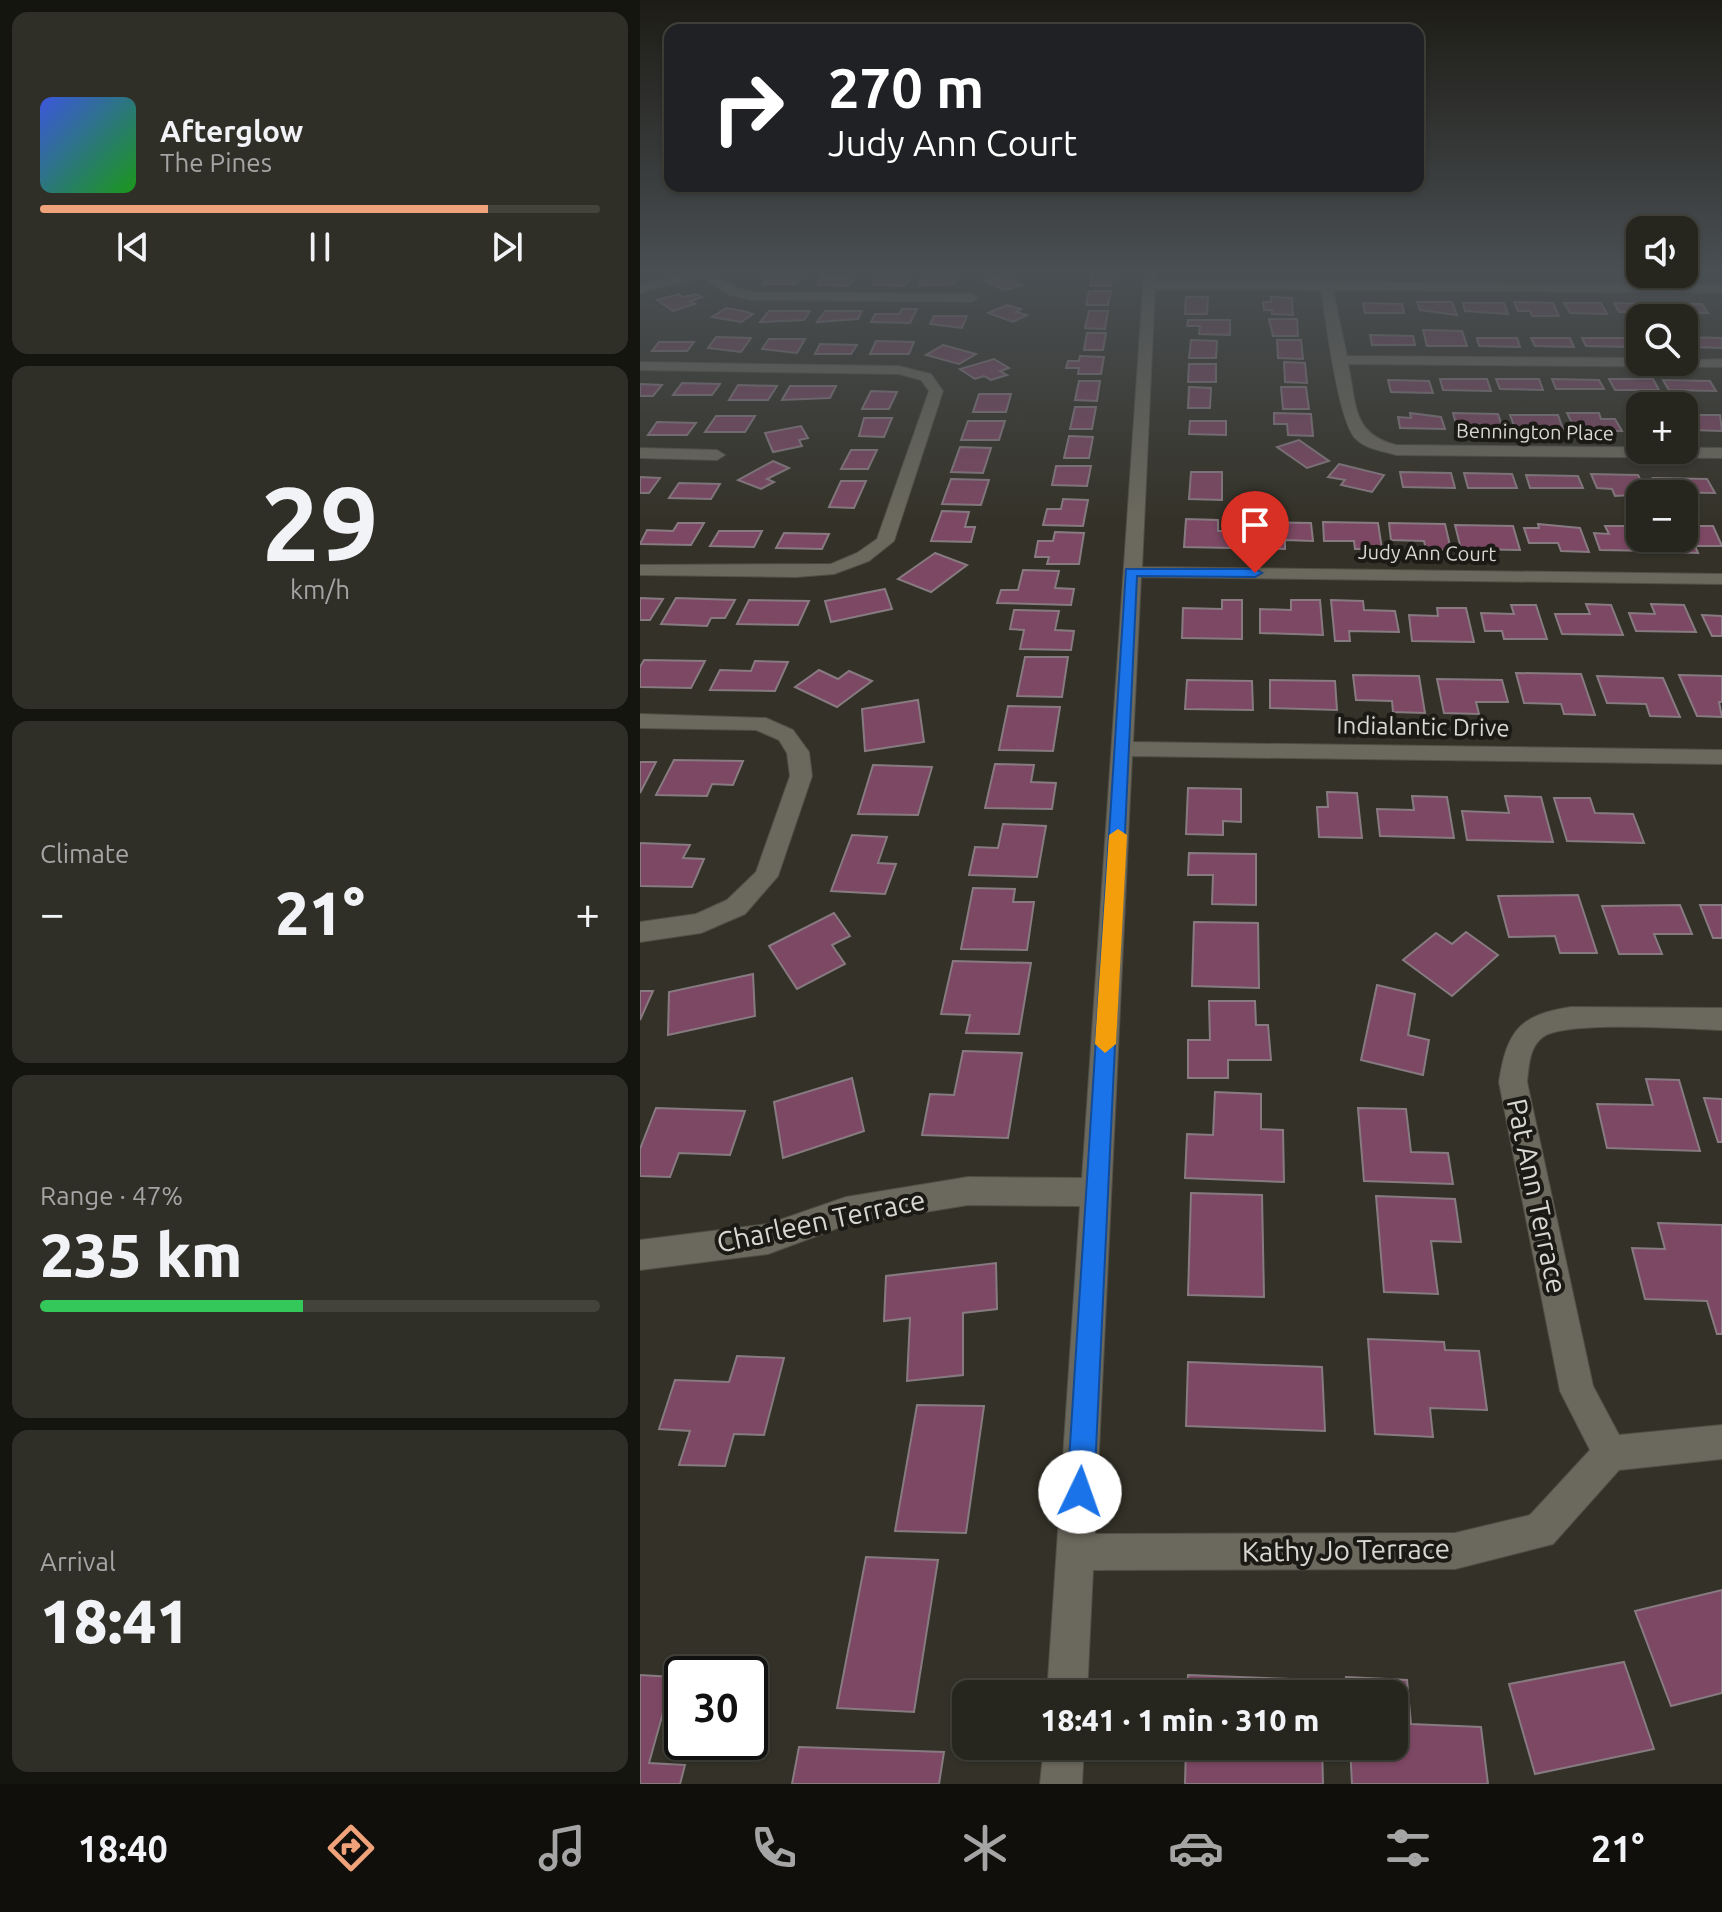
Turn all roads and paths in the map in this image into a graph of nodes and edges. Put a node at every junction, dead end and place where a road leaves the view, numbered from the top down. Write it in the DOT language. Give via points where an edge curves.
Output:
graph roads {
  1 [pos="1145,356"];
  2 [pos="1337,356"];
  3 [pos="1338,360"];
  4 [pos="1722,363"];
  5 [pos="640,366"];
  6 [pos="640,453"];
  7 [pos="1722,453"];
  8 [pos="717,455"];
  9 [pos="640,570"];
  10 [pos="1131,572"];
  11 [pos="1722,579"];
  12 [pos="640,721"];
  13 [pos="1124,749"];
  14 [pos="1722,757"];
  15 [pos="640,932"];
  16 [pos="1722,1019"];
  17 [pos="1098,1192"];
  18 [pos="640,1255"];
  19 [pos="1722,1442"];
  20 [pos="1610,1453"];
  21 [pos="1077,1552"];
  22 [pos="1068,1680"];
  23 [pos="1063,1760"];
  24 [pos="1061,1784"];
  1 -- 10 [label="street"];
  2 -- 3 [label="street"];
  3 -- 4 [label="street"];
  3 -- 7 [label="street, Bennington Place" via="1355,430 1369,443 1396,450"];
  5 -- 9 [label="street" via="899,370 921,373 936,391 885,541 863,557 834,569 796,572"];
  6 -- 8 [label="street"];
  10 -- 11 [label="street, Judy Ann Court"];
  10 -- 13 [label="street"];
  12 -- 15 [label="street" via="759,723 786,735 798,752 801,776 766,876 736,907 701,923"];
  13 -- 14 [label="street, Indialantic Drive"];
  13 -- 17 [label="street"];
  16 -- 20 [label="street, Pat Ann Terrace" via="1581,1018 1537,1026 1519,1048 1513,1082 1577,1391"];
  17 -- 18 [label="street, Charleen Terrace" via="968,1191 846,1211 768,1239"];
  17 -- 21 [label="street"];
  19 -- 20 [label="street"];
  20 -- 21 [label="street, Kathy Jo Terrace" via="1540,1531 1455,1551"];
  21 -- 22 [label="street"];
  23 -- 24 [label="street"];
}
